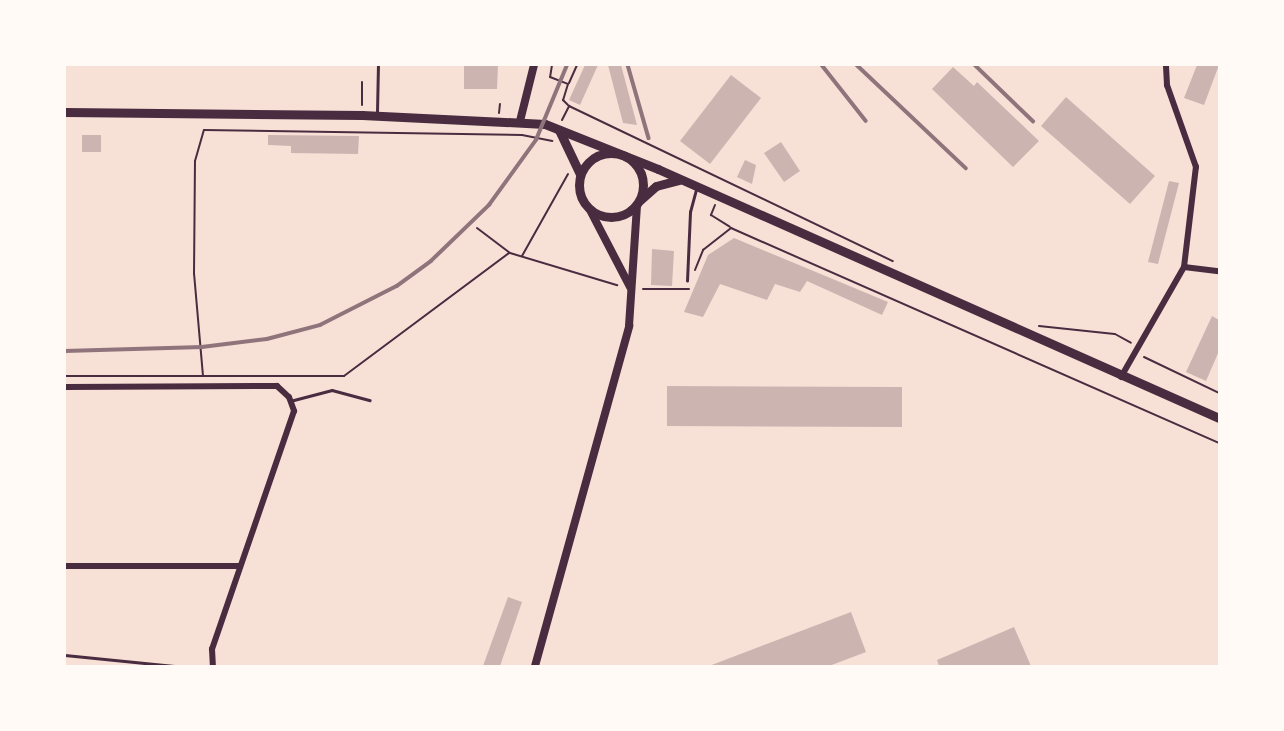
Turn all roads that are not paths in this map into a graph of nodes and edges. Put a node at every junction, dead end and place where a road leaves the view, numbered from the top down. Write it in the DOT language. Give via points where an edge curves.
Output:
graph roads {
  1 [pos="378,65"];
  2 [pos="534,65"];
  3 [pos="1166,65"];
  4 [pos="65,112"];
  5 [pos="377,116"];
  6 [pos="520,121"];
  7 [pos="558,129"];
  8 [pos="622,155"];
  9 [pos="580,174"];
  10 [pos="681,180"];
  11 [pos="697,187"];
  12 [pos="638,203"];
  13 [pos="590,210"];
  14 [pos="1184,267"];
  15 [pos="1219,271"];
  16 [pos="689,282"];
  17 [pos="631,290"];
  18 [pos="1121,377"];
  19 [pos="65,387"];
  20 [pos="370,400"];
  21 [pos="290,401"];
  22 [pos="1219,418"];
  23 [pos="65,566"];
  24 [pos="240,566"];
  25 [pos="65,655"];
  26 [pos="176,666"];
  27 [pos="213,666"];
  28 [pos="535,666"];
  1 -- 5 [label="lane"];
  2 -- 6 [label="street"];
  3 -- 14 [label="street" via="1167,85 1196,167"];
  4 -- 5 [label="main road"];
  5 -- 6 [label="main road"];
  6 -- 7 [label="main road"];
  7 -- 8 [label="main road"];
  7 -- 9 [label="main road"];
  8 -- 9 [label="main road" via="597,156"];
  8 -- 10 [label="main road"];
  8 -- 12 [label="main road" via="640,170 643,186"];
  9 -- 13 [label="main road" via="579,194"];
  10 -- 11 [label="main road"];
  10 -- 12 [label="main road" via="656,186"];
  11 -- 16 [label="lane" via="690,212"];
  11 -- 18 [label="main road"];
  12 -- 13 [label="main road" via="615,218"];
  12 -- 17 [label="street"];
  13 -- 17 [label="street"];
  14 -- 15 [label="street"];
  14 -- 18 [label="street"];
  17 -- 28 [label="street" via="629,326"];
  18 -- 22 [label="main road"];
  19 -- 21 [label="street" via="277,386"];
  20 -- 21 [label="lane" via="332,390"];
  21 -- 24 [label="street" via="294,411"];
  23 -- 24 [label="street"];
  24 -- 27 [label="street" via="212,649"];
  25 -- 26 [label="lane"];
}
